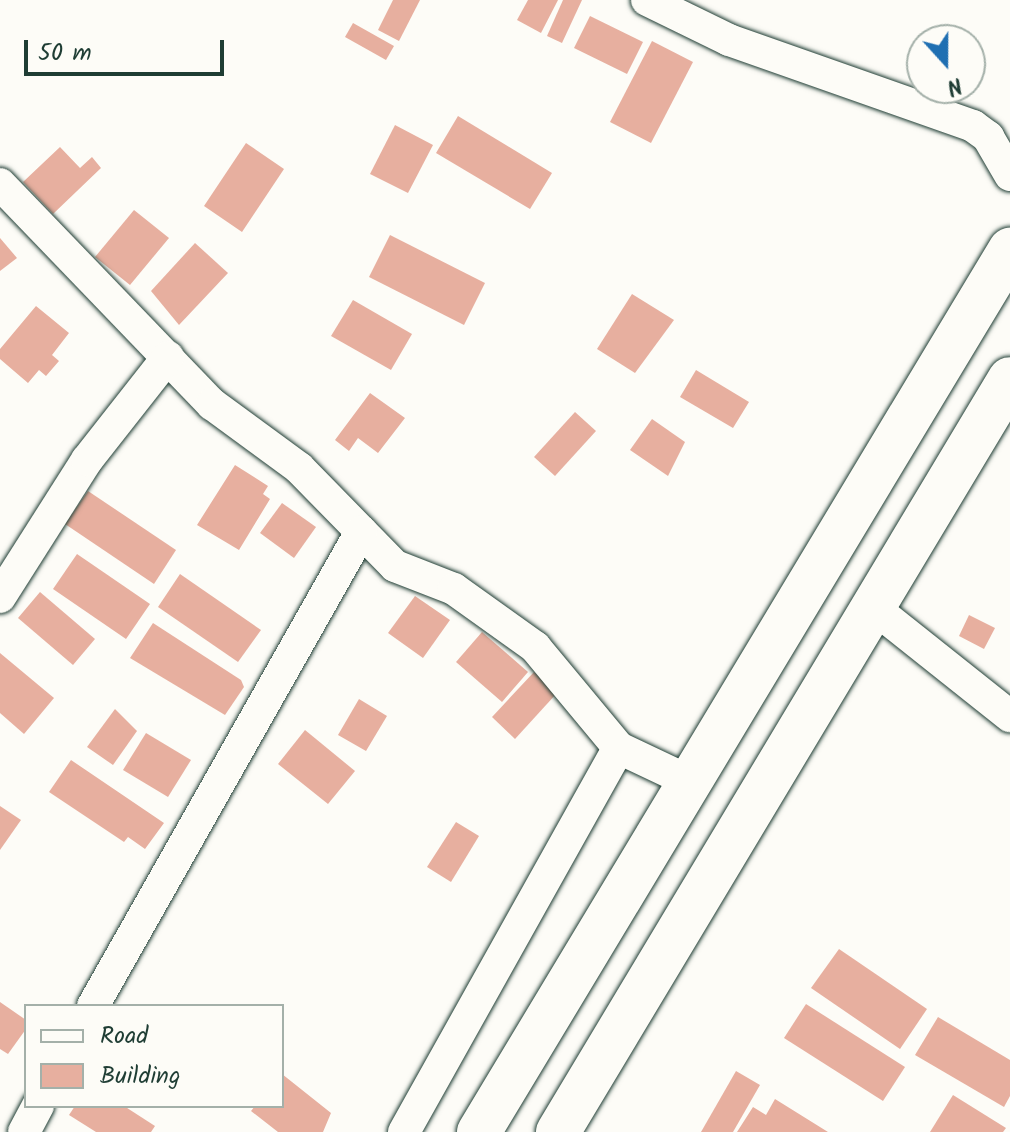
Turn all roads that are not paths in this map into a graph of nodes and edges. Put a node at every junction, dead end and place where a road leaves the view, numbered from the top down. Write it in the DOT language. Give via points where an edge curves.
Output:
graph roads {
  1 [pos="647,0"];
  2 [pos="1010,175"];
  3 [pos="0,184"];
  4 [pos="1010,250"];
  5 [pos="168,357"];
  6 [pos="1010,379"];
  7 [pos="361,532"];
  8 [pos="0,597"];
  9 [pos="874,608"];
  10 [pos="1010,716"];
  11 [pos="619,748"];
  12 [pos="691,782"];
  13 [pos="94,1004"];
  14 [pos="37,1108"];
  15 [pos="24,1132"];
  16 [pos="404,1132"];
  17 [pos="479,1132"];
  18 [pos="558,1132"];
  1 -- 2 [label="street" via="729,40 973,126 988,137"];
  3 -- 5 [label="street"];
  4 -- 12 [label="highway"];
  5 -- 7 [label="street" via="212,404 299,468"];
  5 -- 8 [label="street" via="87,460"];
  6 -- 9 [label="highway"];
  7 -- 11 [label="street" via="410,576 454,589 535,647"];
  7 -- 13 [label="street"];
  9 -- 10 [label="street"];
  9 -- 18 [label="highway"];
  11 -- 12 [label="street"];
  11 -- 16 [label="street"];
  12 -- 17 [label="highway"];
  14 -- 15 [label="street"];
}
